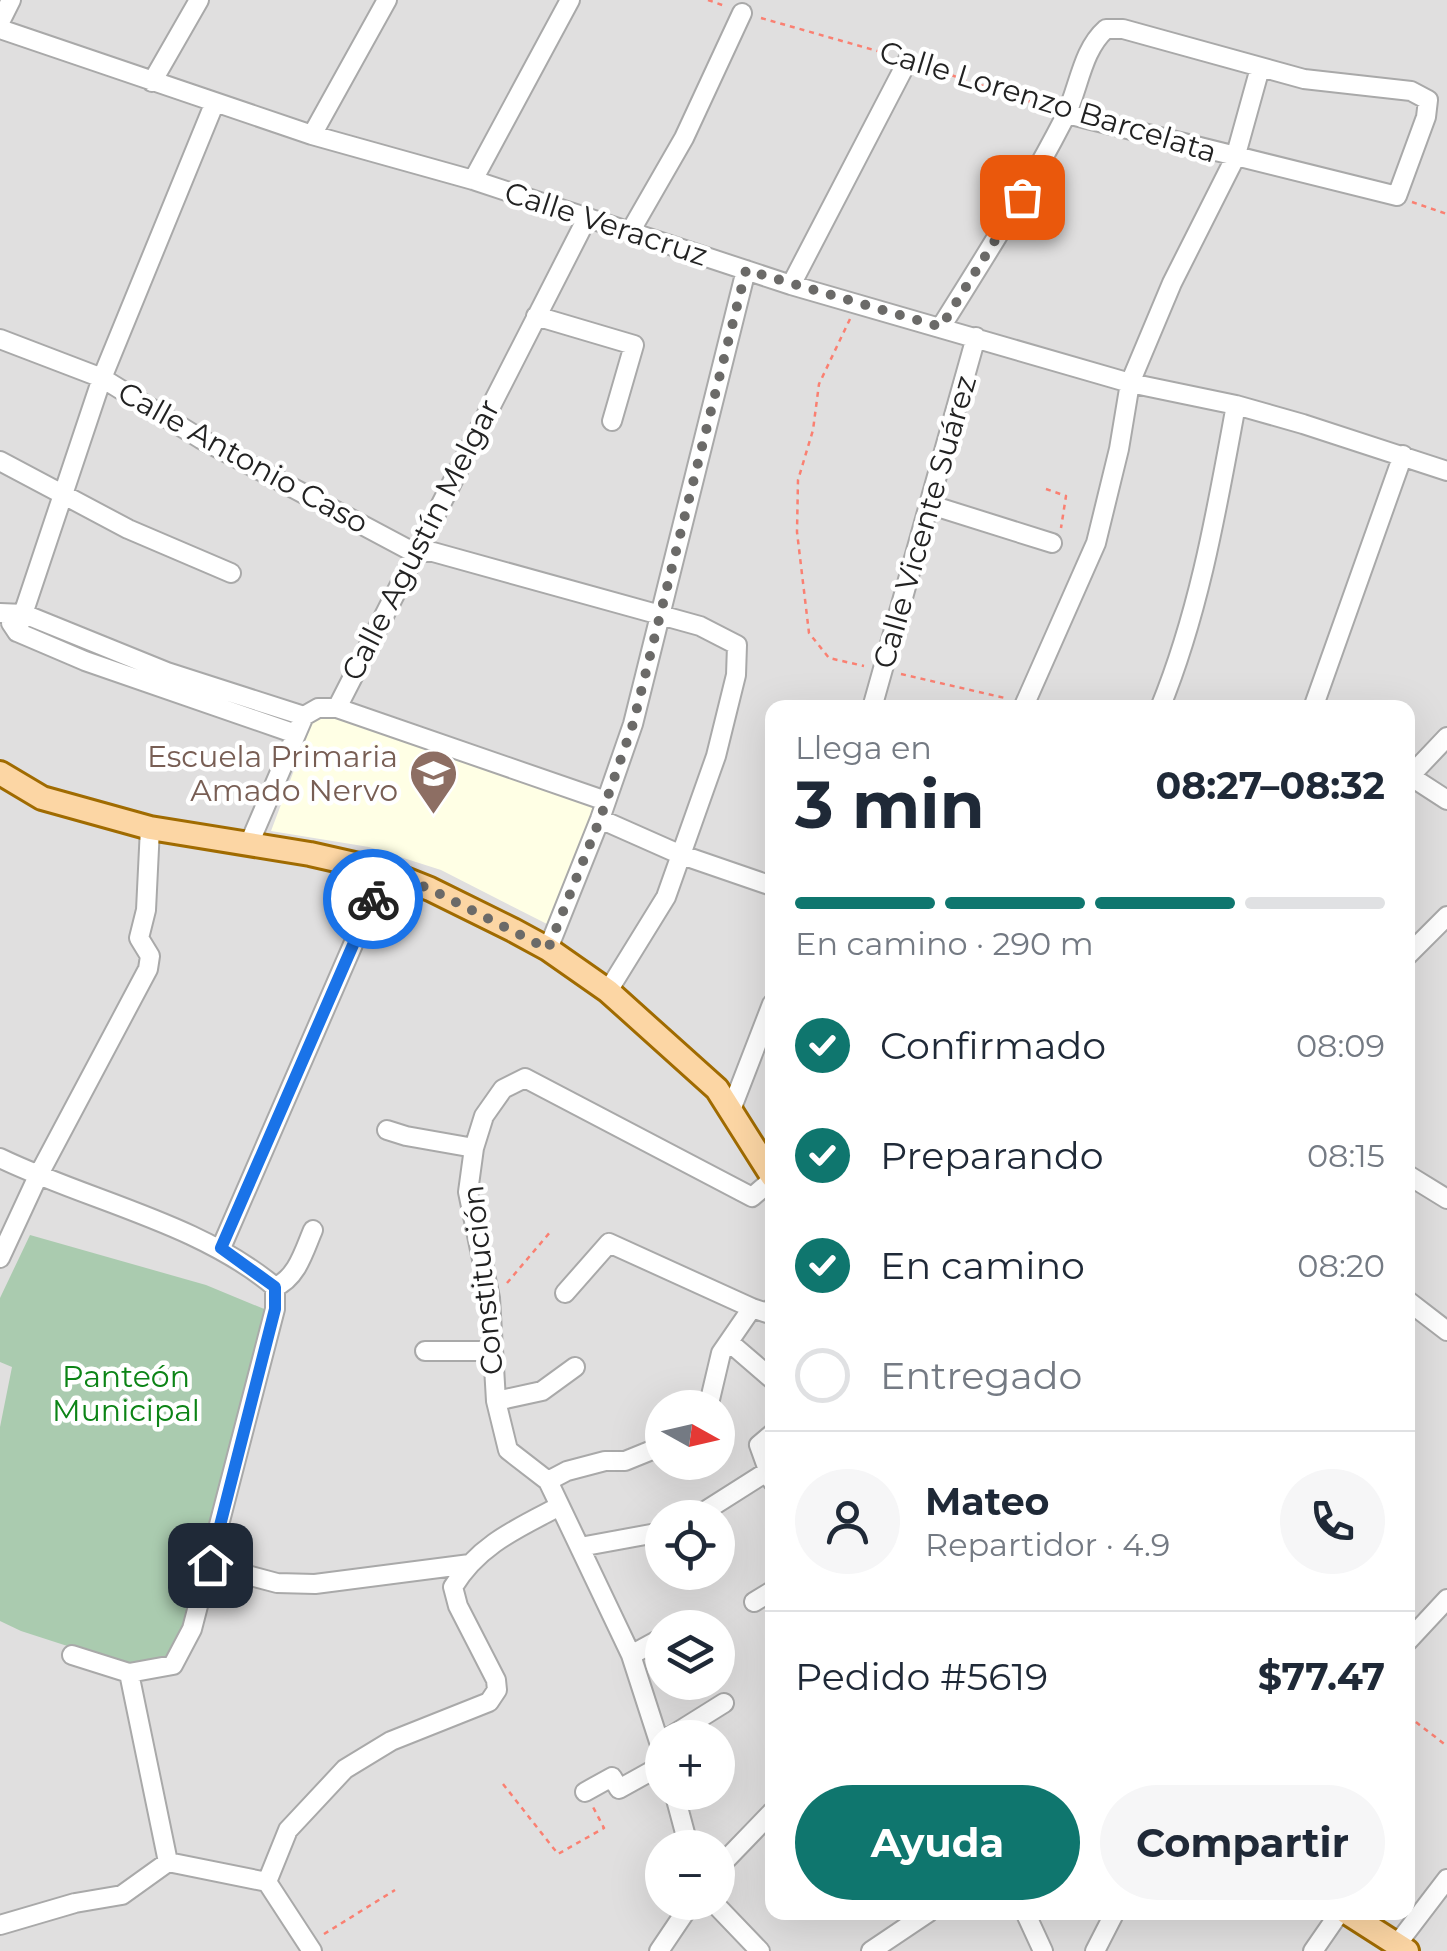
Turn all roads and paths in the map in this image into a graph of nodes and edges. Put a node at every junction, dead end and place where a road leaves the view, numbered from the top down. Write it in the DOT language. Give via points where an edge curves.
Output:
graph roads {
  1 [pos="12,0"];
  2 [pos="199,0"];
  3 [pos="387,0"];
  4 [pos="570,0"];
  5 [pos="708,0"];
  6 [pos="742,12"];
  7 [pos="0,22"];
  8 [pos="0,30"];
  9 [pos="908,60"];
  10 [pos="1260,68"];
  11 [pos="152,82"];
  12 [pos="215,102"];
  13 [pos="1067,114"];
  14 [pos="312,135"];
  15 [pos="1236,158"];
  16 [pos="473,180"];
  17 [pos="1397,196"];
  18 [pos="1447,214"];
  19 [pos="586,218"];
  20 [pos="630,232"];
  21 [pos="746,270"];
  22 [pos="791,285"];
  23 [pos="859,306"];
  24 [pos="536,316"];
  25 [pos="941,327"];
  26 [pos="976,337"];
  27 [pos="0,339"];
  28 [pos="102,378"];
  29 [pos="1130,383"];
  30 [pos="1236,405"];
  31 [pos="612,421"];
  32 [pos="1403,455"];
  33 [pos="0,461"];
  34 [pos="1447,470"];
  35 [pos="1046,489"];
  36 [pos="64,495"];
  37 [pos="931,506"];
  38 [pos="1052,543"];
  39 [pos="414,552"];
  40 [pos="231,572"];
  41 [pos="661,616"];
  42 [pos="11,618"];
  43 [pos="884,670"];
  44 [pos="152,676"];
  45 [pos="875,700"];
  46 [pos="1004,700"];
  47 [pos="1026,700"];
  48 [pos="1163,700"];
  49 [pos="1316,700"];
  50 [pos="337,708"];
  51 [pos="304,716"];
  52 [pos="296,734"];
  53 [pos="1447,737"];
  54 [pos="1415,771"];
  55 [pos="0,773"];
  56 [pos="1415,779"];
  57 [pos="1447,800"];
  58 [pos="603,810"];
  59 [pos="150,828"];
  60 [pos="249,844"];
  61 [pos="679,854"];
  62 [pos="385,871"];
  63 [pos="765,884"];
  64 [pos="1447,916"];
  65 [pos="1415,948"];
  66 [pos="548,949"];
  67 [pos="608,992"];
  68 [pos="765,1022"];
  69 [pos="730,1110"];
  70 [pos="387,1130"];
  71 [pos="474,1148"];
  72 [pos="0,1158"];
  73 [pos="765,1167"];
  74 [pos="38,1176"];
  75 [pos="1415,1178"];
  76 [pos="765,1184"];
  77 [pos="1447,1198"];
  78 [pos="314,1230"];
  79 [pos="551,1231"];
  80 [pos="221,1248"];
  81 [pos="0,1258"];
  82 [pos="275,1287"];
  83 [pos="564,1293"];
  84 [pos="490,1298"];
  85 [pos="1415,1306"];
  86 [pos="752,1308"];
  87 [pos="765,1313"];
  88 [pos="1447,1331"];
  89 [pos="729,1342"];
  90 [pos="425,1350"];
  91 [pos="493,1351"];
  92 [pos="575,1367"];
  93 [pos="765,1373"];
  94 [pos="712,1390"];
  95 [pos="496,1401"];
  96 [pos="645,1453"];
  97 [pos="765,1479"];
  98 [pos="548,1482"];
  99 [pos="727,1500"];
  100 [pos="560,1506"];
  101 [pos="645,1535"];
  102 [pos="580,1547"];
  103 [pos="470,1564"];
  104 [pos="210,1565"];
  105 [pos="765,1595"];
  106 [pos="1447,1599"];
  107 [pos="754,1602"];
  108 [pos="1415,1633"];
  109 [pos="645,1647"];
  110 [pos="72,1655"];
  111 [pos="631,1655"];
  112 [pos="129,1673"];
  113 [pos="724,1702"];
  114 [pos="655,1720"];
  115 [pos="697,1720"];
  116 [pos="1415,1721"];
  117 [pos="1447,1746"];
  118 [pos="645,1774"];
  119 [pos="503,1784"];
  120 [pos="585,1792"];
  121 [pos="765,1819"];
  122 [pos="735,1850"];
  123 [pos="168,1862"];
  124 [pos="1447,1879"];
  125 [pos="267,1882"];
  126 [pos="396,1890"];
  127 [pos="680,1920"];
  128 [pos="730,1920"];
  129 [pos="917,1920"];
  130 [pos="1029,1920"];
  131 [pos="1111,1920"];
  132 [pos="1337,1920"];
  133 [pos="1357,1920"];
  134 [pos="0,1926"];
  135 [pos="1403,1947"];
  136 [pos="307,1949"];
  137 [pos="659,1951"];
  138 [pos="760,1951"];
  139 [pos="870,1951"];
  140 [pos="1043,1951"];
  141 [pos="1095,1951"];
  142 [pos="1313,1951"];
  1 -- 7 [label="street"];
  2 -- 11 [label="street"];
  3 -- 14 [label="street"];
  4 -- 16 [label="street"];
  5 -- 6 [label="path, Calle Lorenzo Barcelata"];
  6 -- 9 [label="path, Calle Lorenzo Barcelata"];
  6 -- 20 [label="street" via="684,138"];
  8 -- 11 [label="street, Calle Veracruz"];
  9 -- 13 [label="path, Calle Lorenzo Barcelata"];
  9 -- 22 [label="street"];
  10 -- 13 [label="street" via="1106,29 1094,40"];
  10 -- 15 [label="street"];
  10 -- 17 [label="street" via="1412,91 1428,100"];
  11 -- 12 [label="street, Calle Veracruz"];
  12 -- 14 [label="street, Calle Veracruz"];
  12 -- 28 [label="street"];
  13 -- 15 [label="street, Calle Lorenzo Barcelata"];
  13 -- 25 [label="street"];
  14 -- 16 [label="street, Calle Veracruz"];
  15 -- 17 [label="street, Calle Lorenzo Barcelata"];
  15 -- 29 [label="street"];
  16 -- 19 [label="street, Calle Veracruz"];
  17 -- 18 [label="path"];
  19 -- 20 [label="street, Calle Veracruz"];
  19 -- 24 [label="street, Calle Agustín Melgar"];
  20 -- 21 [label="street, Calle Veracruz"];
  21 -- 22 [label="street, Calle Veracruz"];
  21 -- 41 [label="street"];
  22 -- 23 [label="street, Calle Veracruz"];
  23 -- 25 [label="street, Calle Veracruz"];
  23 -- 43 [label="path" via="819,384 798,480 798,532 809,633 829,658"];
  24 -- 31 [label="street" via="634,346"];
  24 -- 39 [label="street, Calle Agustín Melgar"];
  25 -- 26 [label="street, Calle Veracruz"];
  26 -- 29 [label="street, Calle Veracruz"];
  26 -- 37 [label="street, Calle Vicente Suárez"];
  27 -- 28 [label="street, Calle Antonio Caso"];
  28 -- 36 [label="street"];
  28 -- 39 [label="street, Calle Antonio Caso"];
  29 -- 30 [label="street, Calle Veracruz"];
  29 -- 47 [label="street" via="1096,543"];
  30 -- 32 [label="street, Calle Veracruz"];
  30 -- 48 [label="street" via="1208,558"];
  32 -- 34 [label="street, Calle Veracruz"];
  32 -- 49 [label="street"];
  33 -- 36 [label="street"];
  35 -- 38 [label="path" via="1066,496 1057,544"];
  36 -- 40 [label="street"];
  36 -- 42 [label="street"];
  37 -- 38 [label="street"];
  37 -- 43 [label="street, Calle Vicente Suárez"];
  39 -- 41 [label="street, Calle Antonio Caso"];
  39 -- 50 [label="street, Calle Agustín Melgar"];
  41 -- 58 [label="street"];
  41 -- 61 [label="street, Calle Antonio Caso" via="737,645 716,756"];
  42 -- 44 [label="street"];
  43 -- 45 [label="street, Calle Vicente Suárez"];
  43 -- 46 [label="path"];
  44 -- 51 [label="street"];
  44 -- 52 [label="street"];
  50 -- 51 [label="street, Calle Agustín Melgar"];
  50 -- 58 [label="street"];
  51 -- 52 [label="street"];
  52 -- 60 [label="street"];
  53 -- 54 [label="street"];
  55 -- 59 [label="main road" via="42,798"];
  56 -- 57 [label="street"];
  58 -- 61 [label="street"];
  58 -- 66 [label="street"];
  59 -- 60 [label="main road"];
  59 -- 74 [label="street" via="139,938 150,956 148,970"];
  60 -- 62 [label="main road"];
  61 -- 63 [label="street"];
  61 -- 67 [label="street" via="666,897"];
  62 -- 66 [label="main road"];
  62 -- 80 [label="street"];
  64 -- 65 [label="street"];
  66 -- 67 [label="main road"];
  67 -- 69 [label="main road" via="717,1089"];
  68 -- 69 [label="street"];
  69 -- 73 [label="main road"];
  70 -- 71 [label="street"];
  71 -- 76 [label="street, Constitución" via="502,1089 525,1078 752,1196"];
  71 -- 84 [label="street, Constitución" via="468,1192"];
  72 -- 74 [label="street"];
  74 -- 80 [label="street"];
  74 -- 81 [label="street"];
  75 -- 77 [label="street"];
  78 -- 82 [label="street" via="293,1274"];
  79 -- 84 [label="path"];
  80 -- 82 [label="street"];
  82 -- 104 [label="street" via="275,1309"];
  83 -- 86 [label="street" via="610,1243"];
  84 -- 91 [label="street, Constitución"];
  85 -- 88 [label="street"];
  86 -- 87 [label="street"];
  86 -- 89 [label="street"];
  89 -- 93 [label="street"];
  89 -- 94 [label="street"];
  90 -- 91 [label="street"];
  91 -- 95 [label="street, Constitución"];
  92 -- 95 [label="street" via="542,1391"];
  95 -- 98 [label="street, Constitución" via="508,1450"];
  96 -- 98 [label="street"];
  97 -- 99 [label="street"];
  98 -- 100 [label="street"];
  100 -- 102 [label="street"];
  100 -- 103 [label="street" via="504,1535"];
  101 -- 102 [label="street"];
  102 -- 111 [label="street"];
  103 -- 104 [label="street" via="315,1584"];
  103 -- 125 [label="street" via="453,1587 498,1690 489,1702 391,1741 345,1769 288,1830"];
  104 -- 112 [label="street" via="192,1629 173,1665"];
  105 -- 107 [label="street"];
  106 -- 108 [label="street"];
  109 -- 111 [label="street"];
  110 -- 112 [label="street"];
  111 -- 114 [label="street"];
  112 -- 123 [label="street"];
  113 -- 115 [label="street"];
  116 -- 117 [label="path"];
  118 -- 120 [label="street" via="619,1788 612,1777"];
  119 -- 120 [label="path" via="558,1854 604,1828"];
  121 -- 122 [label="street"];
  123 -- 125 [label="street"];
  123 -- 134 [label="street" via="122,1895"];
  124 -- 135 [label="street"];
  125 -- 136 [label="street"];
  126 -- 136 [label="path"];
  127 -- 137 [label="street"];
  128 -- 138 [label="street"];
  129 -- 139 [label="street"];
  130 -- 140 [label="street"];
  131 -- 141 [label="street"];
  132 -- 142 [label="street"];
  133 -- 135 [label="main road"];
}
